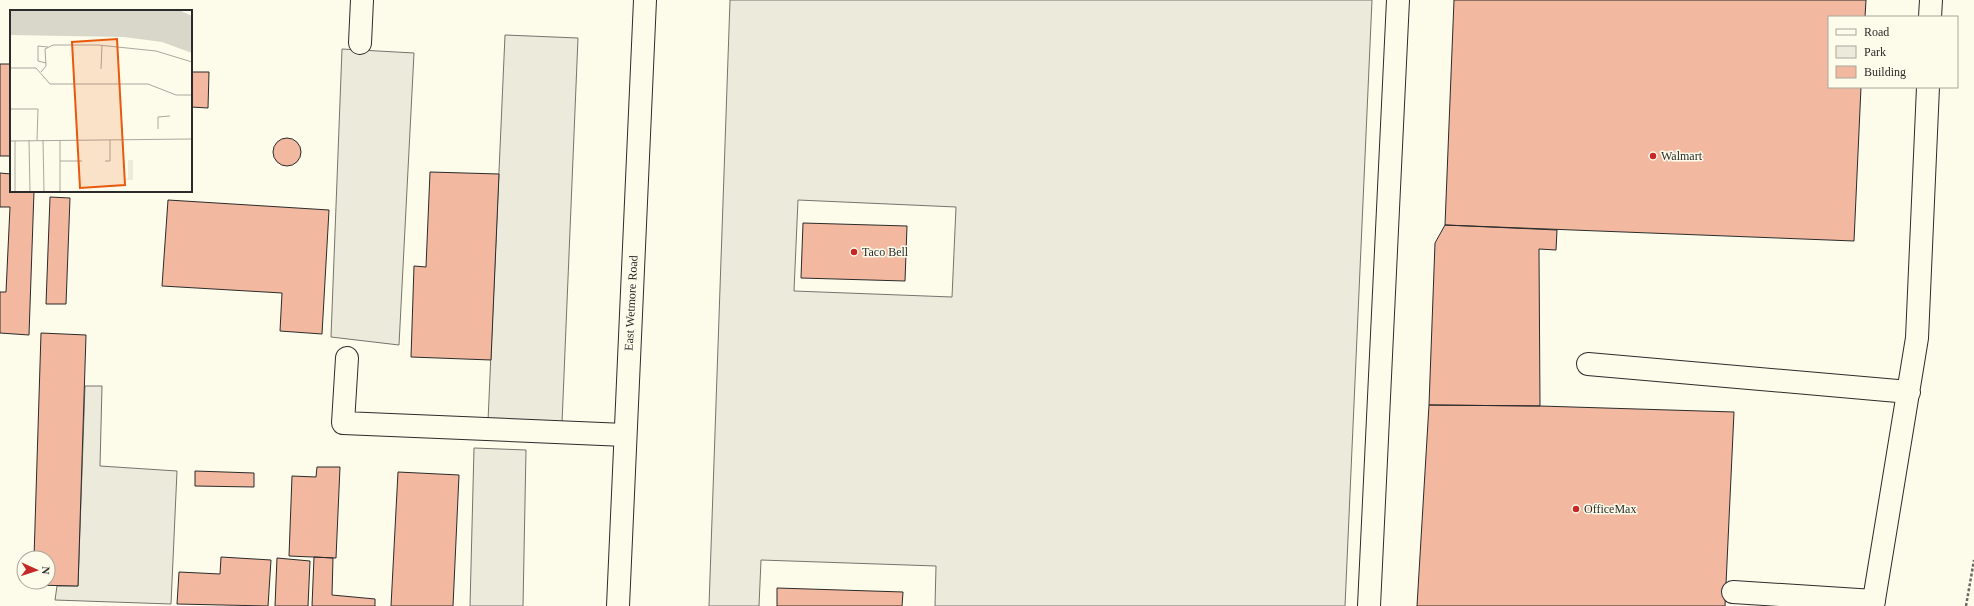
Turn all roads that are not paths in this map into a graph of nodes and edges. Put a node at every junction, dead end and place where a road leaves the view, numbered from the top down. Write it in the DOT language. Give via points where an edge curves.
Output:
graph roads {
  1 [pos="362,0"];
  2 [pos="645,0"];
  3 [pos="1398,0"];
  4 [pos="1931,0"];
  5 [pos="1930,16"];
  6 [pos="360,43"];
  7 [pos="1928,88"];
  8 [pos="347,358"];
  9 [pos="1588,364"];
  10 [pos="1908,392"];
  11 [pos="625,434"];
  12 [pos="1733,592"];
  13 [pos="1873,604"];
  14 [pos="618,606"];
  15 [pos="1369,606"];
  1 -- 6 [label="main road"];
  2 -- 11 [label="main road, East Wetmore Road"];
  3 -- 15 [label="main road"];
  4 -- 5 [label="main road"];
  7 -- 10 [label="main road" via="1917,338"];
  8 -- 11 [label="main road" via="343,423"];
  9 -- 10 [label="main road"];
  10 -- 13 [label="main road"];
  11 -- 14 [label="main road, East Wetmore Road"];
  12 -- 13 [label="main road"];
}
